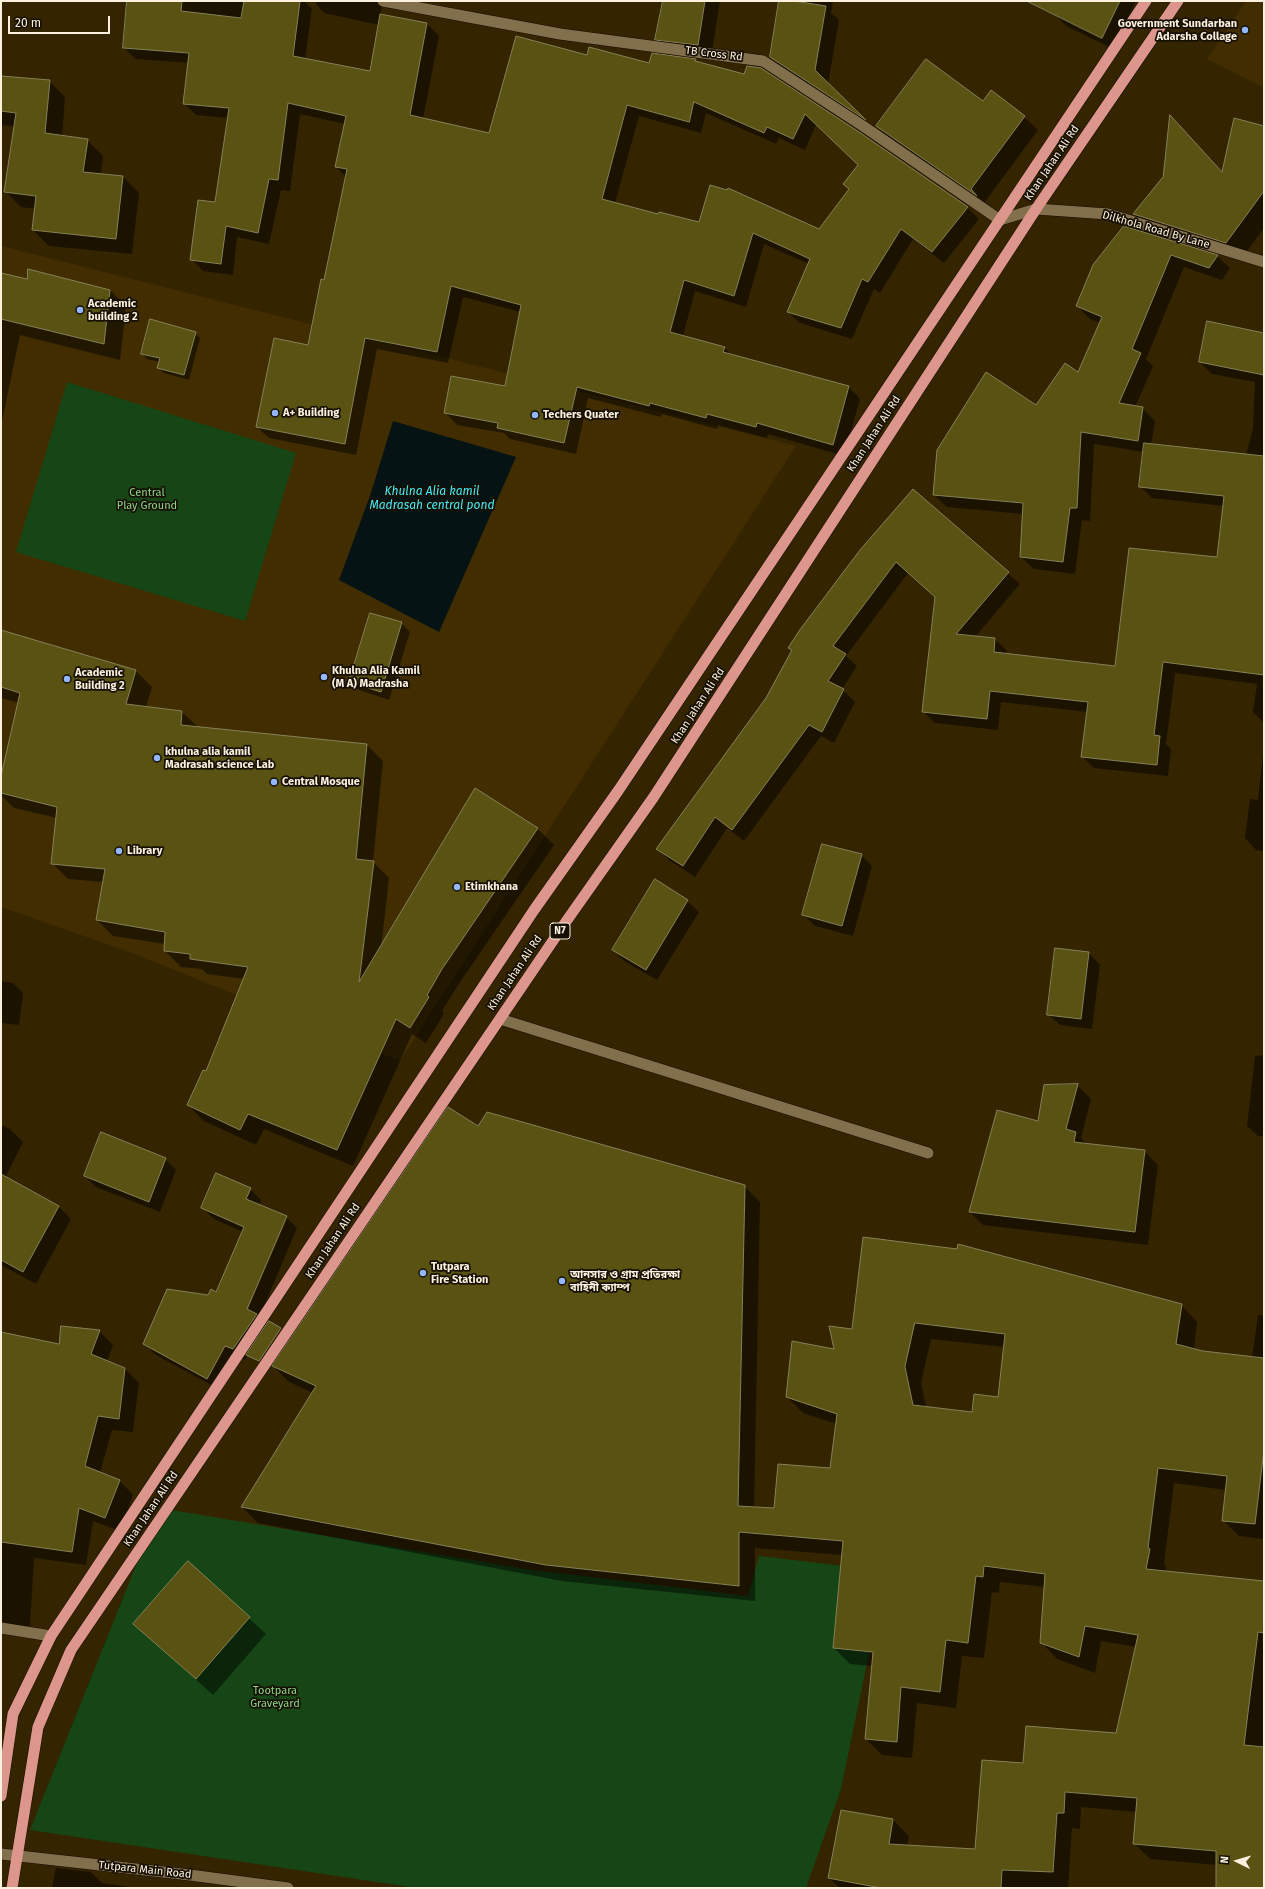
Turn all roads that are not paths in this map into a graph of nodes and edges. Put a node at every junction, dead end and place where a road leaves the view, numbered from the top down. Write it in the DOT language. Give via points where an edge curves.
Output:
graph roads {
  1 [pos="383,1"];
  2 [pos="1146,1"];
  3 [pos="1178,1"];
  4 [pos="1036,209"];
  5 [pos="1000,220"];
  6 [pos="1264,262"];
  7 [pos="500,1019"];
  8 [pos="928,1153"];
  9 [pos="1,1628"];
  10 [pos="51,1636"];
  11 [pos="1,1796"];
  12 [pos="1,1854"];
  13 [pos="17,1856"];
  14 [pos="12,1888"];
  15 [pos="288,1888"];
  1 -- 5 [label="street, TB Cross Rd" via="560,34 763,61"];
  2 -- 5 [label="highway, Khan Jahan Ali Rd"];
  3 -- 4 [label="highway, Khan Jahan Ali Rd / N7"];
  4 -- 5 [label="street, Dilkhola Road By Lane"];
  4 -- 6 [label="street, Dilkhola Road By Lane" via="1108,214"];
  4 -- 7 [label="highway, Khan Jahan Ali Rd / N7" via="653,798"];
  5 -- 10 [label="highway, Khan Jahan Ali Rd" via="618,791 534,910"];
  7 -- 8 [label="street"];
  7 -- 13 [label="highway, Khan Jahan Ali Rd / N7" via="71,1650 38,1727"];
  9 -- 10 [label="street"];
  10 -- 11 [label="highway, Khan Jahan Ali Rd" via="13,1714"];
  12 -- 13 [label="street, Tutpara Main Road"];
  13 -- 14 [label="highway, Khan Jahan Ali Rd / N7"];
  13 -- 15 [label="street, Tutpara Main Road"];
}
